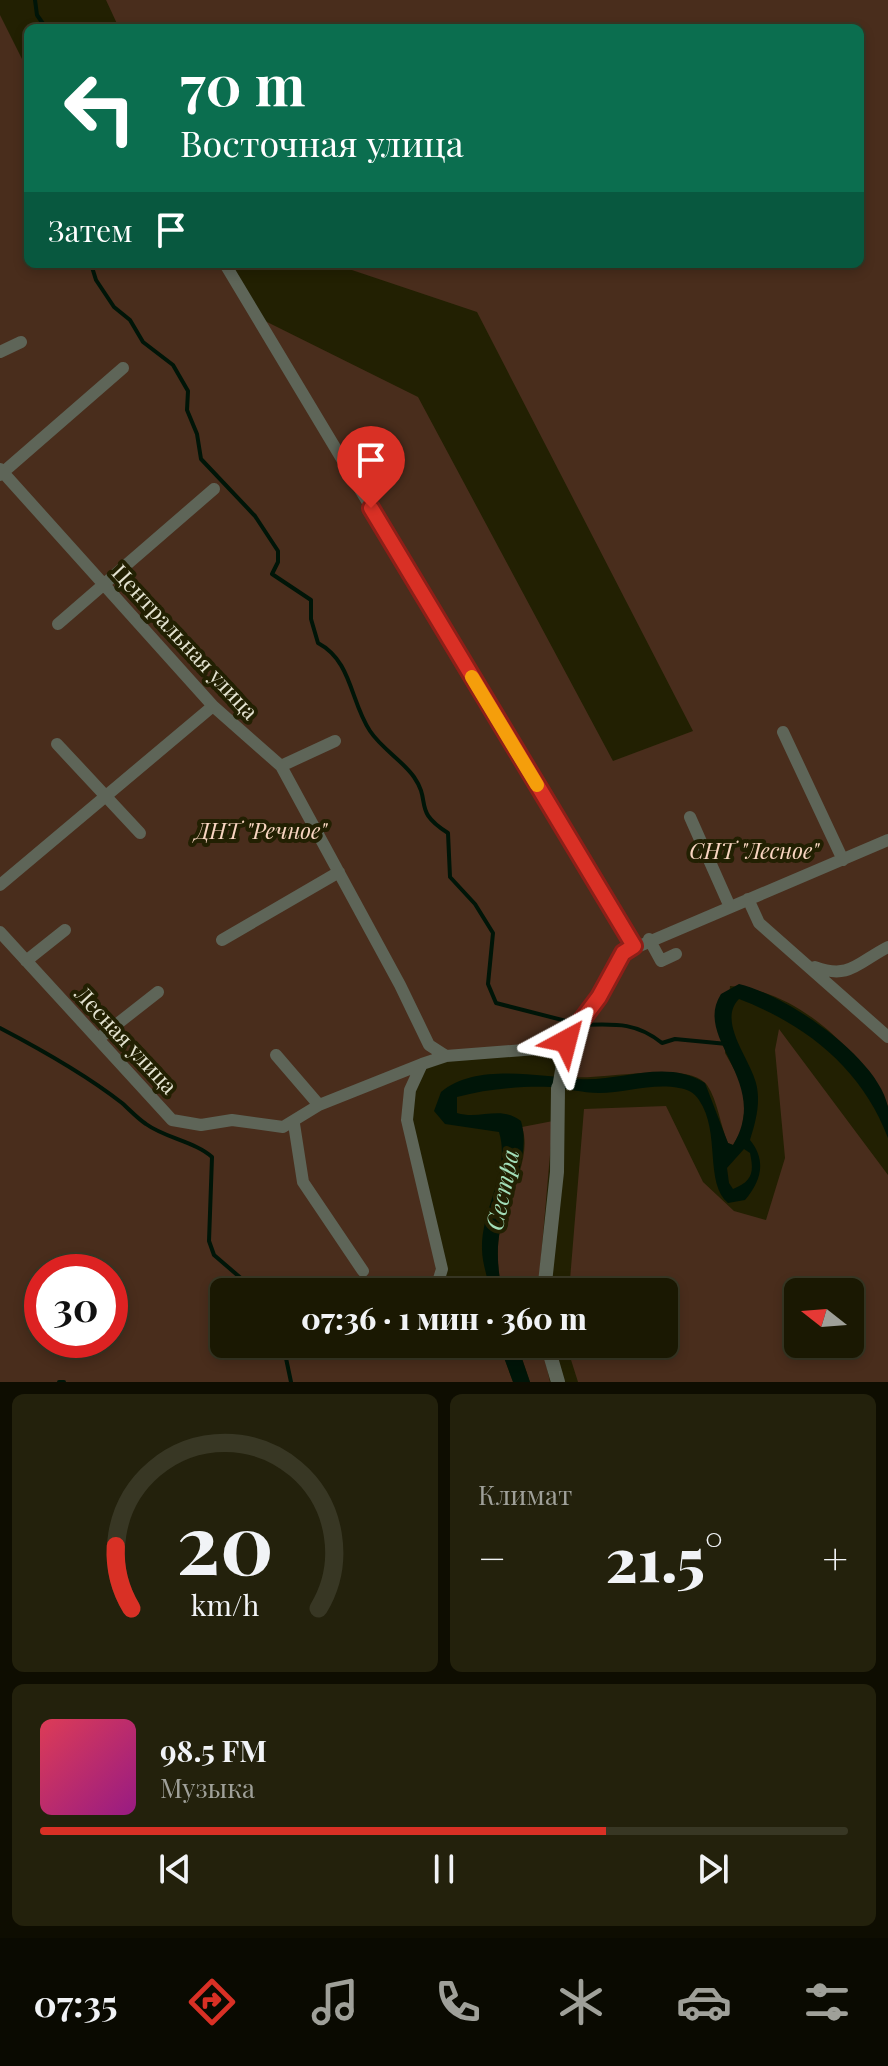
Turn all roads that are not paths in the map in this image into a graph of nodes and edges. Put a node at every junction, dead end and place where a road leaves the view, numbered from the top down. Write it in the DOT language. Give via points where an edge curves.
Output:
graph roads {
  1 [pos="227,268"];
  2 [pos="21,342"];
  3 [pos="0,352"];
  4 [pos="123,368"];
  5 [pos="1,472"];
  6 [pos="214,489"];
  7 [pos="104,585"];
  8 [pos="58,624"];
  9 [pos="213,706"];
  10 [pos="783,732"];
  11 [pos="335,741"];
  12 [pos="57,744"];
  13 [pos="281,766"];
  14 [pos="105,796"];
  15 [pos="690,817"];
  16 [pos="140,833"];
  17 [pos="888,840"];
  18 [pos="843,860"];
  19 [pos="339,872"];
  20 [pos="0,885"];
  21 [pos="748,899"];
  22 [pos="730,907"];
  23 [pos="65,930"];
  24 [pos="0,932"];
  25 [pos="649,939"];
  26 [pos="222,940"];
  27 [pos="634,946"];
  28 [pos="888,947"];
  29 [pos="676,954"];
  30 [pos="26,961"];
  31 [pos="808,965"];
  32 [pos="158,992"];
  33 [pos="888,1037"];
  34 [pos="98,1039"];
  35 [pos="566,1041"];
  36 [pos="276,1055"];
  37 [pos="446,1056"];
  38 [pos="422,1064"];
  39 [pos="559,1082"];
  40 [pos="319,1105"];
  41 [pos="294,1124"];
  42 [pos="363,1271"];
  43 [pos="439,1278"];
  44 [pos="546,1278"];
  45 [pos="551,1358"];
  46 [pos="558,1382"];
  1 -- 27 [label="street"];
  2 -- 3 [label="street"];
  4 -- 5 [label="street"];
  5 -- 7 [label="street, Центральная улица"];
  6 -- 7 [label="street"];
  7 -- 8 [label="street"];
  7 -- 9 [label="street, Центральная улица"];
  9 -- 13 [label="street, Центральная улица"];
  9 -- 14 [label="street"];
  10 -- 18 [label="street"];
  11 -- 13 [label="street"];
  12 -- 14 [label="street"];
  13 -- 19 [label="street, Центральная улица"];
  14 -- 16 [label="street"];
  14 -- 20 [label="street"];
  15 -- 22 [label="street"];
  17 -- 18 [label="street"];
  18 -- 21 [label="street"];
  19 -- 26 [label="street"];
  19 -- 37 [label="street, Центральная улица" via="429,1045"];
  21 -- 22 [label="street"];
  21 -- 31 [label="street" via="759,923"];
  22 -- 25 [label="street"];
  23 -- 30 [label="street"];
  24 -- 30 [label="street, Лесная улица"];
  25 -- 27 [label="street"];
  25 -- 29 [label="street" via="661,961"];
  27 -- 35 [label="street" via="623,953"];
  28 -- 31 [label="street" via="846,972 833,974"];
  30 -- 34 [label="street, Лесная улица"];
  31 -- 33 [label="street"];
  32 -- 34 [label="street"];
  34 -- 41 [label="street, Лесная улица" via="172,1120 201,1125 232,1120 272,1128"];
  35 -- 37 [label="street" via="550,1048"];
  35 -- 39 [label="street"];
  36 -- 40 [label="street"];
  37 -- 38 [label="street"];
  38 -- 40 [label="street"];
  38 -- 43 [label="street" via="410,1090 407,1120 442,1269"];
  39 -- 44 [label="street" via="557,1172"];
  40 -- 41 [label="street"];
  41 -- 42 [label="street" via="303,1182"];
  45 -- 46 [label="street"];
}
